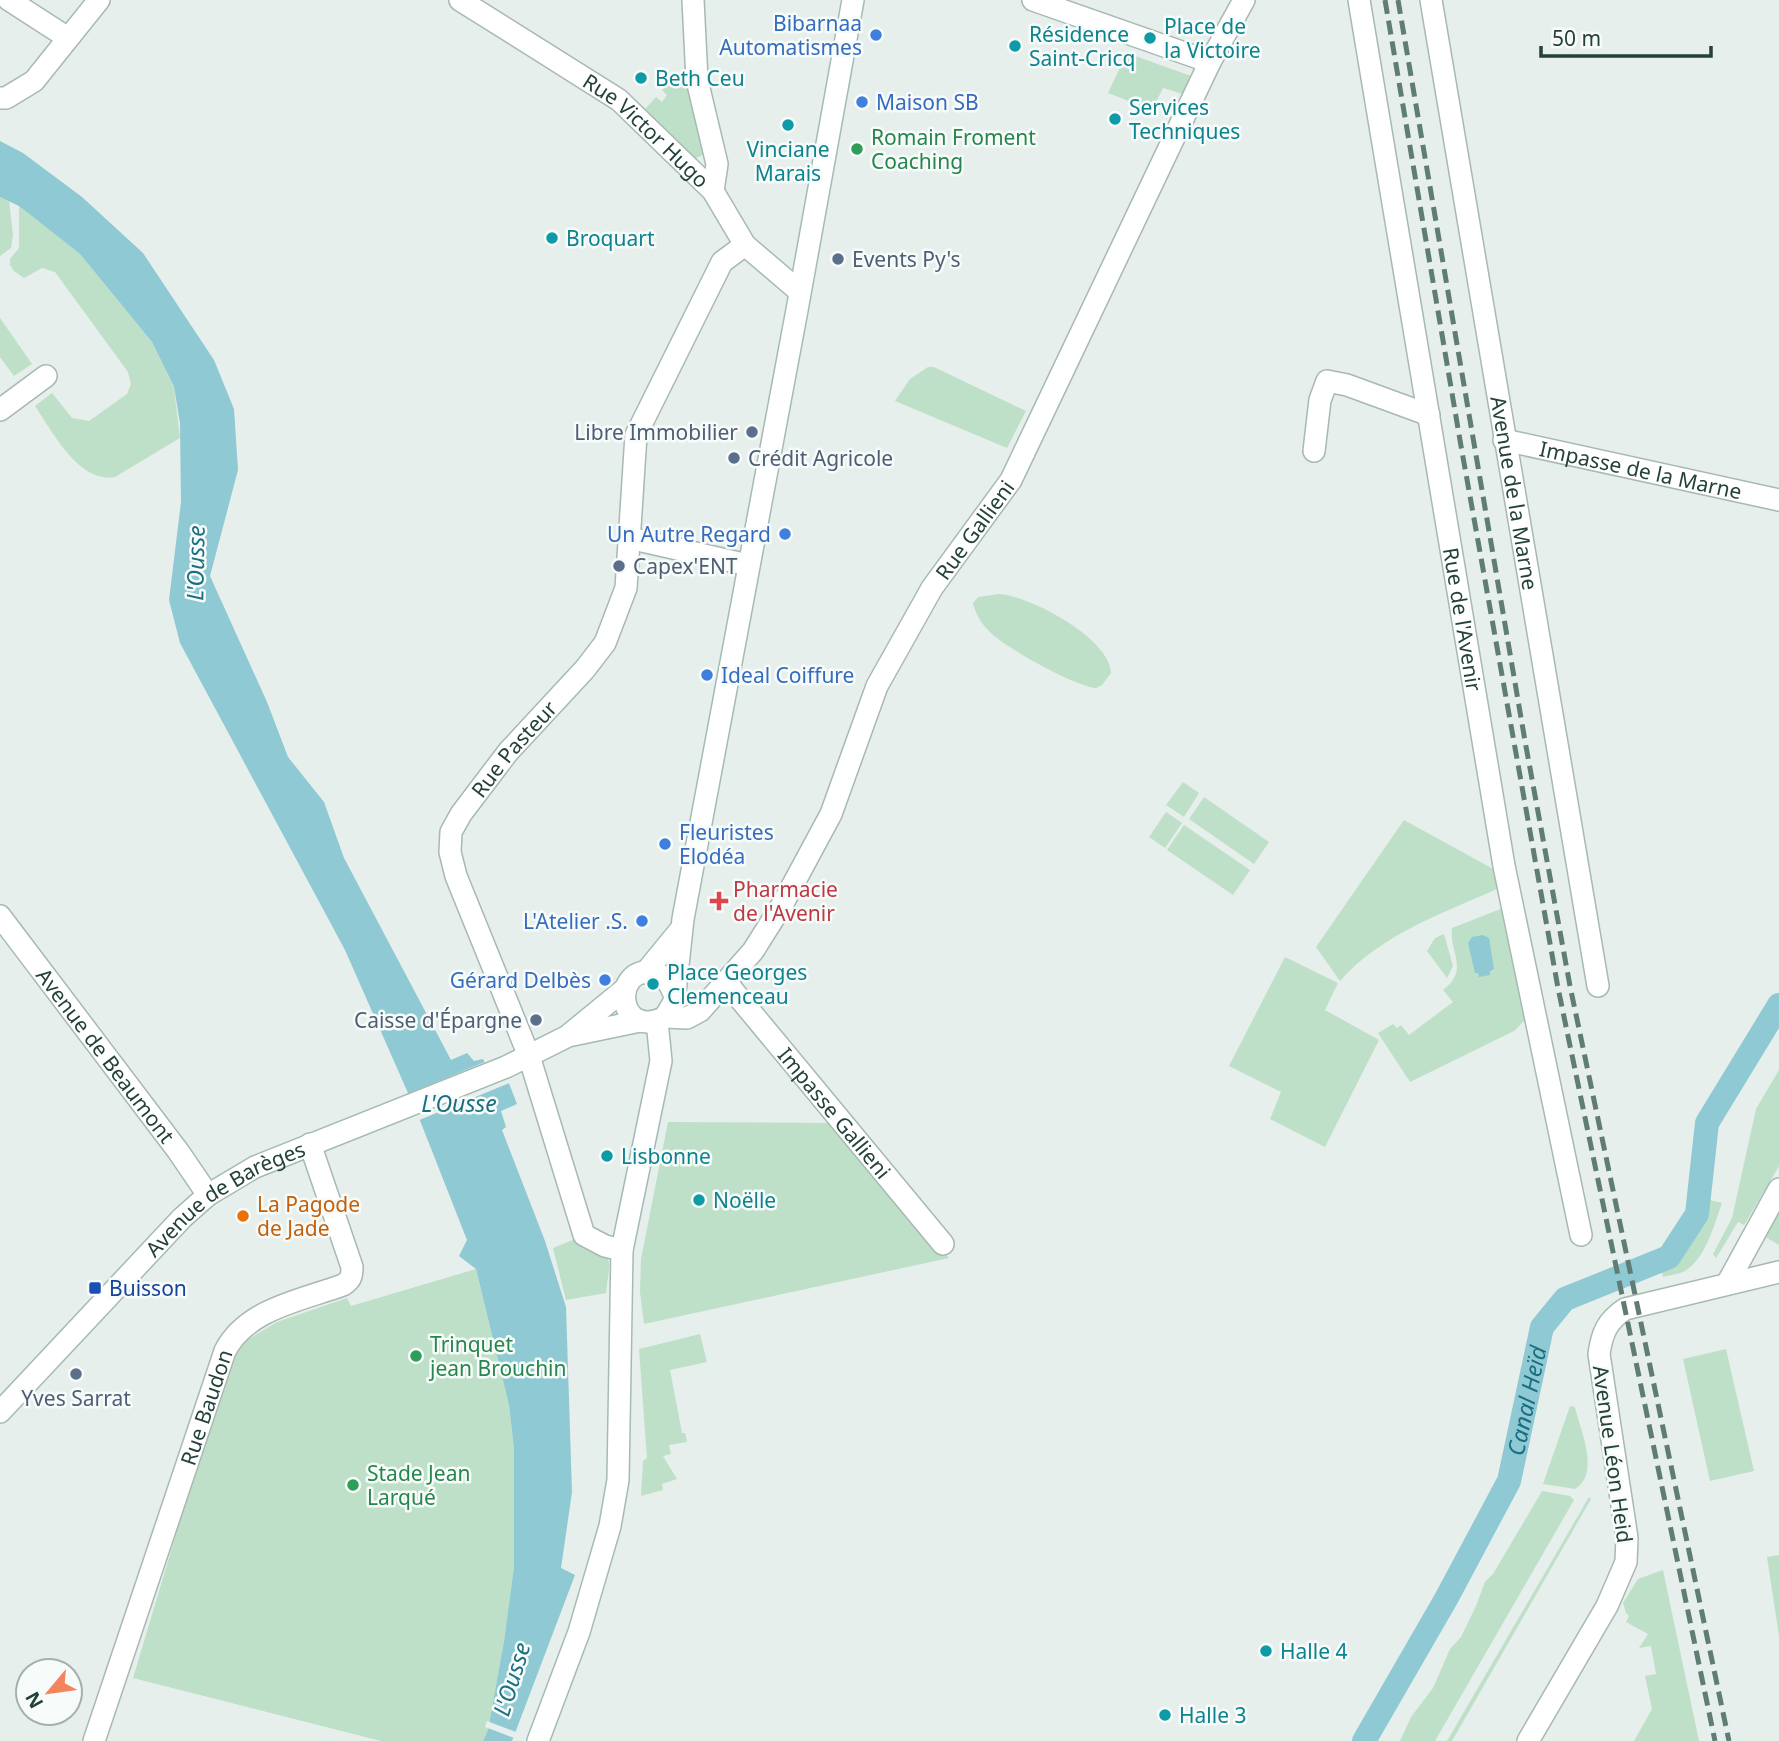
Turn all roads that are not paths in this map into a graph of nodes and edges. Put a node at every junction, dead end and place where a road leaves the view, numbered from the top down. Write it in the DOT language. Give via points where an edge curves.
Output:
graph roads {
  1 [pos="9,0"];
  2 [pos="99,0"];
  3 [pos="460,0"];
  4 [pos="694,0"];
  5 [pos="853,0"];
  6 [pos="1033,0"];
  7 [pos="1244,0"];
  8 [pos="1359,0"];
  9 [pos="1431,0"];
  10 [pos="68,38"];
  11 [pos="1210,62"];
  12 [pos="0,98"];
  13 [pos="713,191"];
  14 [pos="744,245"];
  15 [pos="800,292"];
  16 [pos="46,376"];
  17 [pos="0,410"];
  18 [pos="1429,415"];
  19 [pos="1504,440"];
  20 [pos="1314,451"];
  21 [pos="1779,500"];
  22 [pos="629,538"];
  23 [pos="748,565"];
  24 [pos="0,916"];
  25 [pos="681,929"];
  26 [pos="645,973"];
  27 [pos="726,982"];
  28 [pos="1598,986"];
  29 [pos="625,989"];
  30 [pos="674,994"];
  31 [pos="654,1020"];
  32 [pos="568,1036"];
  33 [pos="529,1056"];
  34 [pos="310,1144"];
  35 [pos="1779,1189"];
  36 [pos="208,1195"];
  37 [pos="1581,1235"];
  38 [pos="943,1244"];
  39 [pos="622,1250"];
  40 [pos="1779,1272"];
  41 [pos="1727,1284"];
  42 [pos="0,1412"];
  43 [pos="94,1741"];
  44 [pos="538,1741"];
  45 [pos="1528,1741"];
  1 -- 10 [label="street"];
  2 -- 10 [label="street"];
  3 -- 13 [label="street, Rue Victor Hugo" via="619,100"];
  4 -- 13 [label="street" via="697,80 717,164"];
  5 -- 15 [label="street"];
  6 -- 11 [label="street"];
  7 -- 11 [label="street, Rue Gallieni"];
  8 -- 18 [label="street, Rue de l'Avenir"];
  9 -- 19 [label="street, Avenue de la Marne"];
  10 -- 12 [label="street" via="34,81"];
  11 -- 27 [label="street, Rue Gallieni" via="1011,480 932,588 877,686 831,814 775,917"];
  13 -- 14 [label="street, Rue Victor Hugo"];
  14 -- 15 [label="street, Rue Victor Hugo"];
  14 -- 22 [label="street, Rue Pasteur" via="722,262 636,435"];
  15 -- 23 [label="street"];
  16 -- 17 [label="street"];
  18 -- 20 [label="street" via="1326,381"];
  18 -- 37 [label="street, Rue de l'Avenir" via="1504,866"];
  19 -- 21 [label="street, Impasse de la Marne"];
  19 -- 28 [label="street, Avenue de la Marne"];
  22 -- 23 [label="street"];
  22 -- 33 [label="street, Rue Pasteur" via="626,589 605,643 508,752 451,832 456,876"];
  23 -- 25 [label="street"];
  24 -- 36 [label="street, Avenue de Beaumont"];
  25 -- 26 [label="street"];
  25 -- 30 [label="street"];
  26 -- 29 [label="street" via="634,977"];
  26 -- 30 [label="street" via="666,978"];
  27 -- 31 [label="street, Rue Gallieni" via="700,1012 687,1018"];
  27 -- 38 [label="street, Impasse Gallieni"];
  29 -- 31 [label="street" via="628,1012"];
  29 -- 32 [label="street"];
  30 -- 31 [label="street" via="674,1002"];
  31 -- 32 [label="street, Rue Gallieni"];
  31 -- 39 [label="street" via="660,1061"];
  32 -- 33 [label="street, Avenue de Barèges"];
  33 -- 34 [label="street, Avenue de Barèges"];
  33 -- 39 [label="street, Rue Pasteur" via="584,1235"];
  34 -- 36 [label="street, Avenue de Barèges" via="255,1167"];
  34 -- 43 [label="street, Rue Baudon" via="352,1274 343,1285 257,1317 232,1337"];
  35 -- 41 [label="street"];
  36 -- 42 [label="street, Avenue de Barèges"];
  39 -- 44 [label="street" via="618,1480 610,1526 579,1632"];
  40 -- 41 [label="street, Avenue Léon Heid"];
  41 -- 45 [label="street, Avenue Léon Heid" via="1625,1309 1602,1336 1599,1354 1627,1538 1626,1562 1607,1606"];
}
